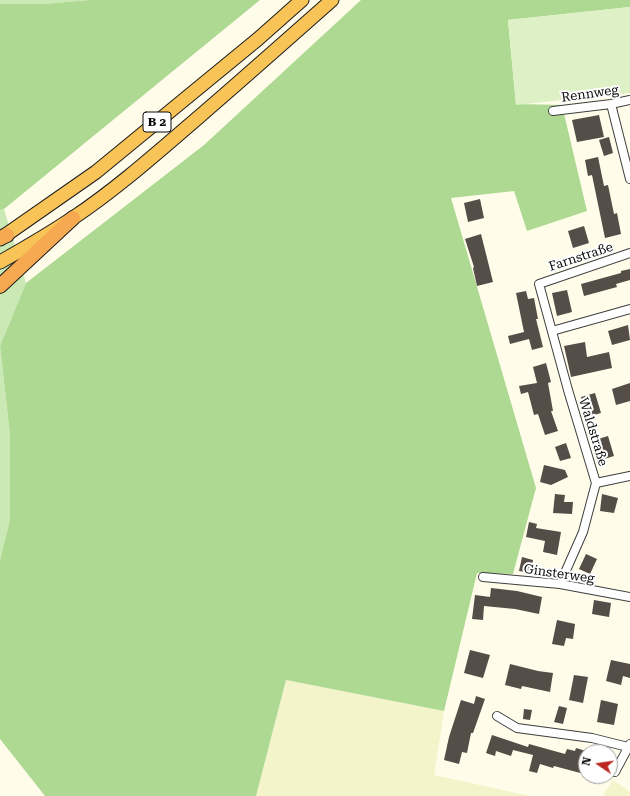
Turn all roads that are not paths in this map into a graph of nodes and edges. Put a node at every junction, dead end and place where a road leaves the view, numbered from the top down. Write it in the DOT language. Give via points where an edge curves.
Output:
graph roads {
  1 [pos="302,0"];
  2 [pos="332,0"];
  3 [pos="630,100"];
  4 [pos="611,104"];
  5 [pos="553,111"];
  6 [pos="630,179"];
  7 [pos="73,218"];
  8 [pos="2,238"];
  9 [pos="630,253"];
  10 [pos="0,262"];
  11 [pos="539,284"];
  12 [pos="0,286"];
  13 [pos="630,309"];
  14 [pos="552,331"];
  15 [pos="630,476"];
  16 [pos="596,483"];
  17 [pos="484,577"];
  18 [pos="560,584"];
  19 [pos="630,597"];
  20 [pos="497,716"];
  21 [pos="629,745"];
  22 [pos="618,765"];
  1 -- 8 [label="highway, B 2" via="96,172"];
  2 -- 7 [label="highway, B 2" via="166,145"];
  3 -- 4 [label="street, Rennweg"];
  4 -- 5 [label="street, Rennweg"];
  4 -- 6 [label="street"];
  7 -- 10 [label="highway, B 2"];
  7 -- 12 [label="highway"];
  9 -- 11 [label="street, Farnstraße"];
  11 -- 14 [label="street, Waldstraße"];
  13 -- 14 [label="street"];
  14 -- 16 [label="street, Waldstraße"];
  15 -- 16 [label="street"];
  16 -- 18 [label="street, Waldstraße" via="583,532"];
  17 -- 18 [label="street, Ginsterweg"];
  18 -- 19 [label="street, Ginsterweg"];
  20 -- 21 [label="street" via="517,728"];
  21 -- 22 [label="street"];
}
